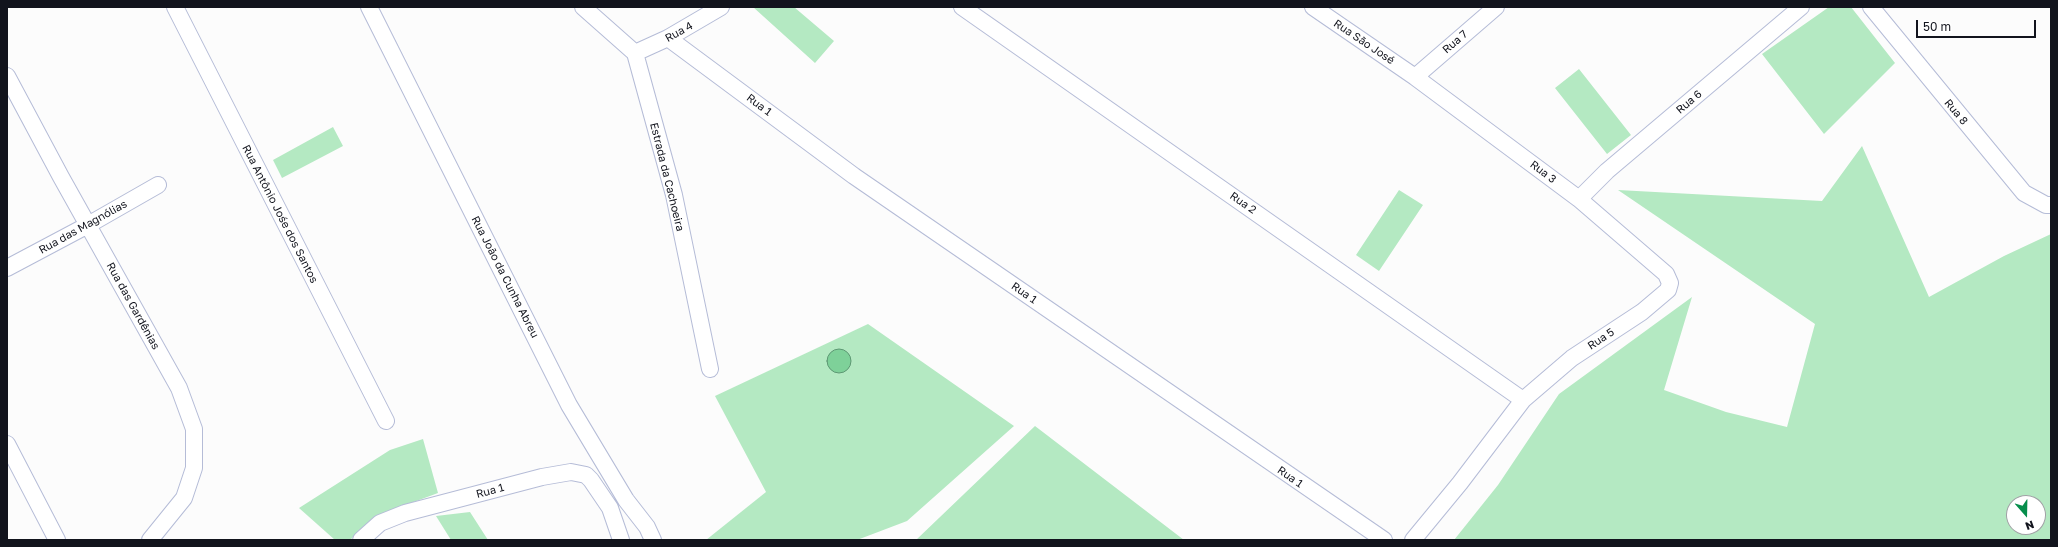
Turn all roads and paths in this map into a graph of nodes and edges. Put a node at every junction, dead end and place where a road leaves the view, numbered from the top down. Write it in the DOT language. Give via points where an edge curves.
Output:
graph roads {
  1 [pos="175,7"];
  2 [pos="369,7"];
  3 [pos="583,7"];
  4 [pos="721,7"];
  5 [pos="962,7"];
  6 [pos="1313,7"];
  7 [pos="1496,7"];
  8 [pos="1801,7"];
  9 [pos="1871,7"];
  10 [pos="668,38"];
  11 [pos="635,53"];
  12 [pos="7,76"];
  13 [pos="1415,76"];
  14 [pos="158,185"];
  15 [pos="1579,199"];
  16 [pos="2051,205"];
  17 [pos="88,225"];
  18 [pos="7,268"];
  19 [pos="1666,274"];
  20 [pos="710,369"];
  21 [pos="1523,400"];
  22 [pos="386,421"];
  23 [pos="7,444"];
  24 [pos="626,500"];
  25 [pos="610,508"];
  26 [pos="58,540"];
  27 [pos="150,540"];
  28 [pos="361,540"];
  29 [pos="622,540"];
  30 [pos="653,540"];
  31 [pos="1384,540"];
  32 [pos="1413,540"];
  1 -- 22 [label="street, Rua Antônio Jośe dos Santos"];
  2 -- 24 [label="street, Rua João da Cunha Abreu" via="568,405"];
  3 -- 11 [label="street"];
  4 -- 10 [label="street, Rua 4"];
  5 -- 21 [label="street, Rua 2"];
  6 -- 13 [label="street, Rua São José"];
  7 -- 13 [label="street, Rua 7"];
  8 -- 15 [label="street, Rua 6" via="1607,170"];
  9 -- 16 [label="street, Rua 8" via="2024,193 2046,205"];
  10 -- 11 [label="street, Rua 4"];
  10 -- 31 [label="street, Rua 1" via="854,176"];
  11 -- 20 [label="street, Estrada da Cachoeira" via="674,195"];
  12 -- 17 [label="street, Rua das Gardênias"];
  13 -- 15 [label="street, Rua 3"];
  14 -- 17 [label="street, Rua das Magnólias"];
  15 -- 19 [label="street, Rua 3"];
  17 -- 18 [label="street, Rua das Magnólias"];
  17 -- 27 [label="street, Rua das Gardênias" via="179,388 194,429 194,468 184,498"];
  19 -- 21 [label="street, Rua 5" via="1670,286 1656,300 1572,358"];
  21 -- 32 [label="street"];
  23 -- 26 [label="street"];
  24 -- 25 [label="street"];
  24 -- 30 [label="street, Rua João da Cunha Abreu" via="648,527"];
  25 -- 28 [label="street, Rua 1" via="586,475 572,472 405,513 380,524"];
  25 -- 29 [label="street"];
}
